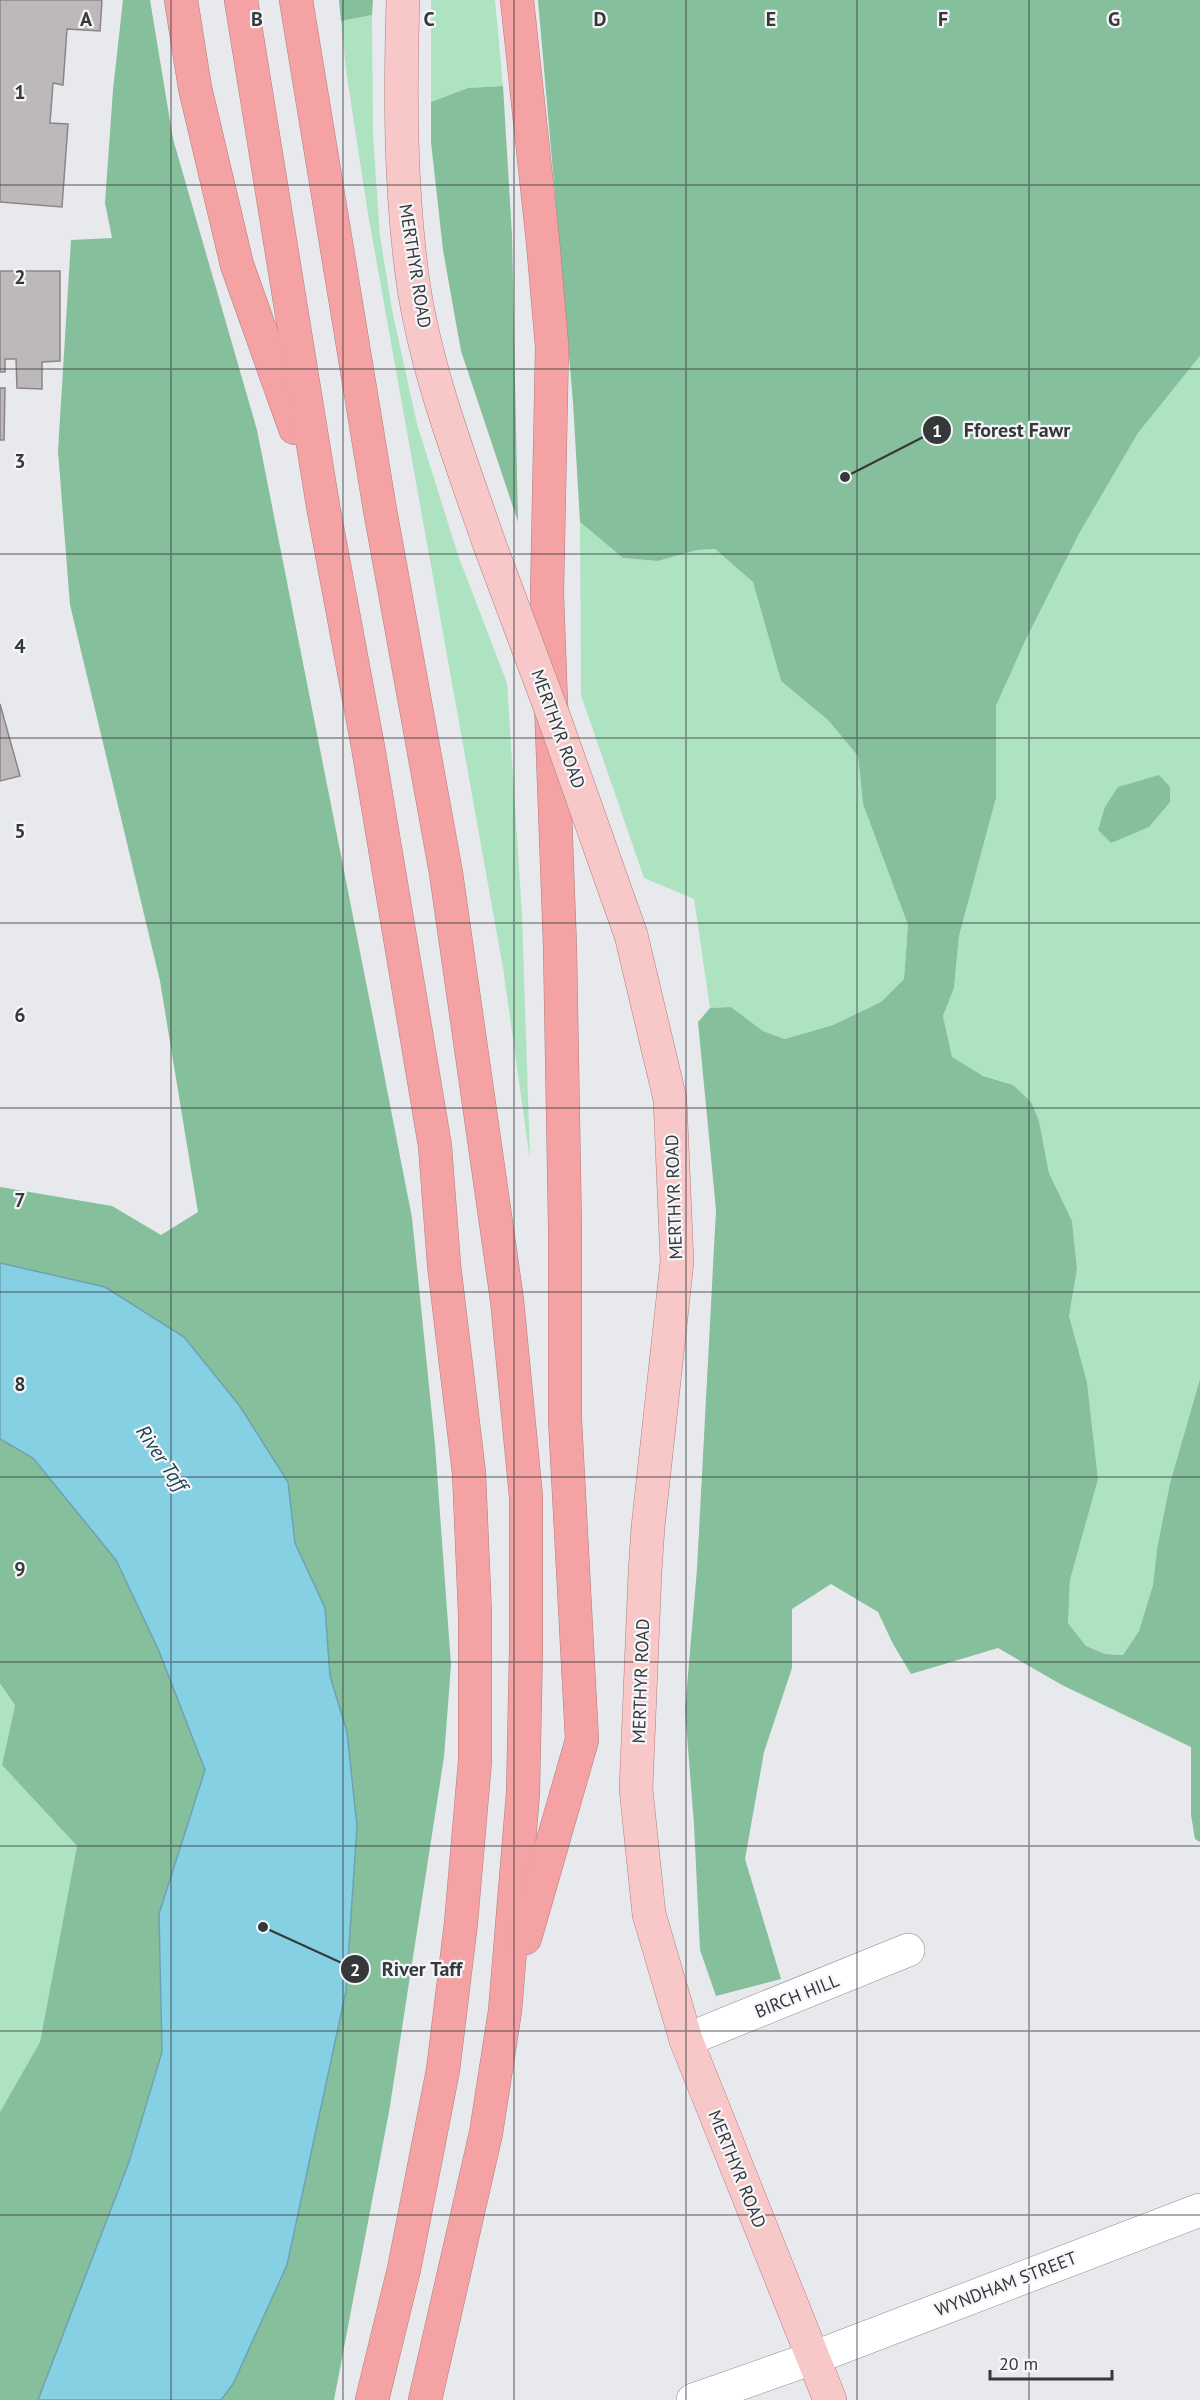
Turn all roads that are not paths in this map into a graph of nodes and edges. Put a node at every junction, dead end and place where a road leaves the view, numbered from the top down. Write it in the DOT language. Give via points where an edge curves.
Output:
graph roads {
  1 [pos="181,0"];
  2 [pos="241,0"];
  3 [pos="296,0"];
  4 [pos="403,0"];
  5 [pos="517,0"];
  6 [pos="323,506"];
  7 [pos="908,1950"];
  8 [pos="505,2011"];
  9 [pos="686,2040"];
  10 [pos="1200,2210"];
  11 [pos="813,2358"];
  12 [pos="372,2400"];
  13 [pos="425,2400"];
  14 [pos="693,2400"];
  15 [pos="830,2400"];
  1 -- 6 [label="highway" via="195,88 237,265"];
  2 -- 6 [label="highway"];
  3 -- 8 [label="highway" via="380,510 446,873 508,1312 526,1497 526,1649 523,1793"];
  4 -- 9 [label="main road, MERTHYR ROAD, bridge" via="403,178 413,283 439,399 631,934 670,1099 677,1262 648,1527 636,1789 649,1914"];
  5 -- 8 [label="highway" via="552,347 547,594 560,947 564,1419 582,1740"];
  6 -- 12 [label="highway" via="435,1146 444,1265 469,1473 475,1614 475,1761 444,2059 404,2269"];
  7 -- 9 [label="street, BIRCH HILL"];
  8 -- 13 [label="highway" via="486,2133"];
  9 -- 11 [label="main road, MERTHYR ROAD"];
  10 -- 11 [label="street, WYNDHAM STREET"];
  11 -- 14 [label="street, WYNDHAM STREET"];
  11 -- 15 [label="main road, MERTHYR ROAD"];
}
